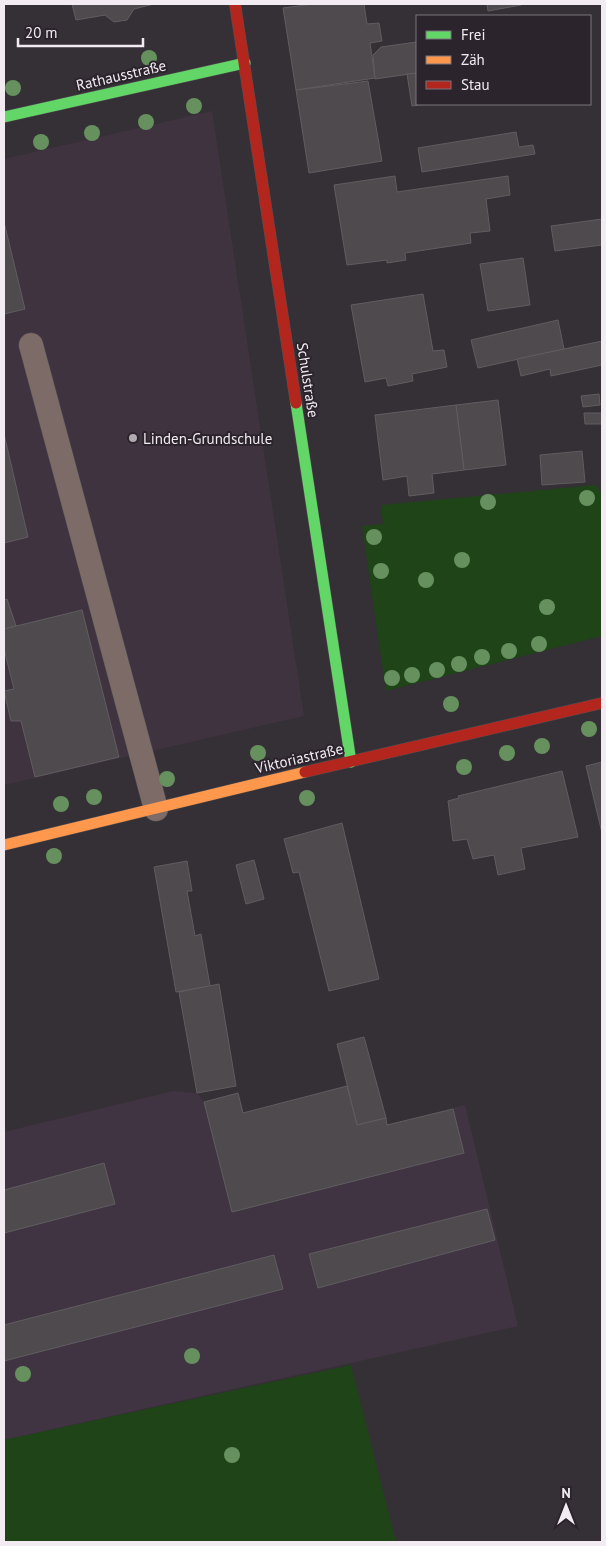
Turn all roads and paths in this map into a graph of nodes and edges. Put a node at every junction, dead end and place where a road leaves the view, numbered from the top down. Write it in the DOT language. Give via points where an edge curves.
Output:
graph roads {
  1 [pos="235,4"];
  2 [pos="245,63"];
  3 [pos="4,117"];
  4 [pos="31,345"];
  5 [pos="602,703"];
  6 [pos="351,762"];
  7 [pos="156,809"];
  8 [pos="4,845"];
  1 -- 2 [label="street, Schulstraße"];
  2 -- 3 [label="street, Rathausstraße"];
  2 -- 6 [label="street, Schulstraße"];
  4 -- 7 [label="lane"];
  5 -- 6 [label="street, Viktoriastraße"];
  6 -- 7 [label="street, Viktoriastraße"];
  7 -- 8 [label="street, Viktoriastraße"];
}
